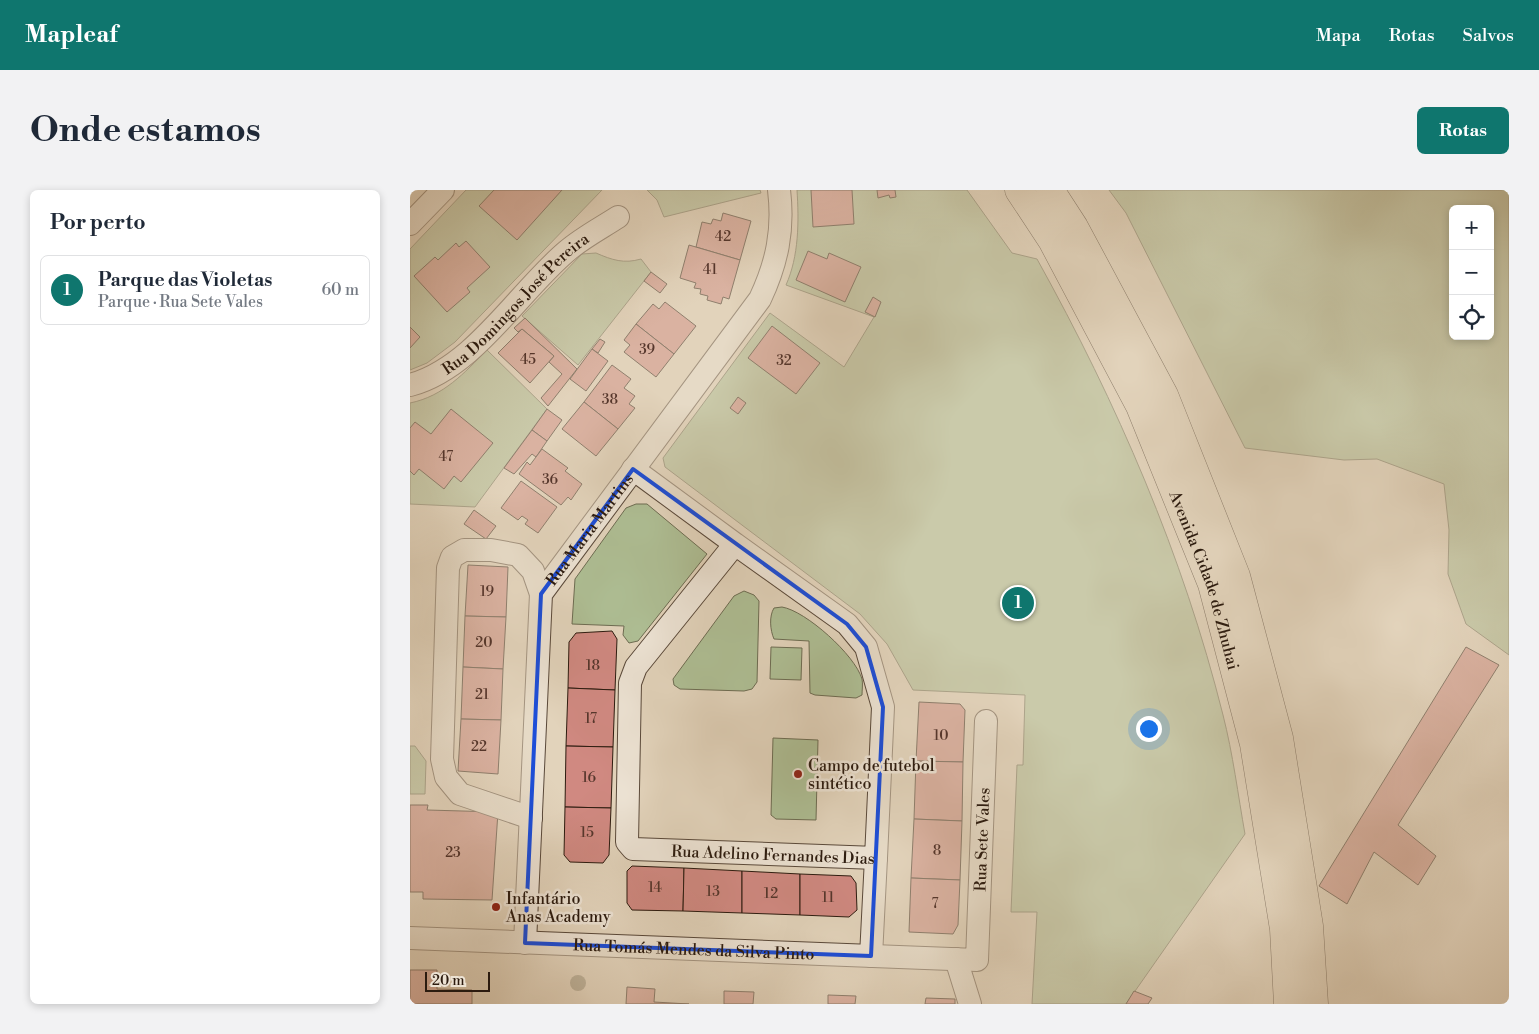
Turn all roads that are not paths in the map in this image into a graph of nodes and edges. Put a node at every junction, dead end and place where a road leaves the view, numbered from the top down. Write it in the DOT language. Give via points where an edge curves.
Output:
graph roads {
  1 [pos="443,190"];
  2 [pos="778,190"];
  3 [pos="1019,190"];
  4 [pos="1050,190"];
  5 [pos="618,217"];
  6 [pos="410,224"];
  7 [pos="410,385"];
  8 [pos="632,469"];
  9 [pos="735,544"];
  10 [pos="541,594"];
  11 [pos="986,721"];
  12 [pos="531,818"];
  13 [pos="876,858"];
  14 [pos="410,938"];
  15 [pos="525,942"];
  16 [pos="871,956"];
  17 [pos="966,959"];
  18 [pos="970,1004"];
  19 [pos="1288,1004"];
  20 [pos="1314,1004"];
  1 -- 6 [label="street"];
  2 -- 8 [label="street, Rua Maria Martins" via="782,213 780,241 772,274 760,299"];
  3 -- 19 [label="main road, Avenida Cidade de Zhuhai" via="1052,240 1140,406 1212,584 1254,744 1284,929"];
  4 -- 20 [label="main road, Avenida Cidade de Zhuhai" via="1074,227 1164,395 1236,576 1280,738 1309,926"];
  5 -- 7 [label="street, Rua Domingos José Pereira" via="567,250 452,365 429,380"];
  8 -- 9 [label="street, Rua Adelino Fernandes Dias"];
  8 -- 10 [label="street, Rua Maria Martins"];
  9 -- 13 [label="street, Rua Adelino Fernandes Dias" via="847,624 866,647 883,707"];
  9 -- 13 [label="street, Rua Adelino Fernandes Dias" via="636,667 630,683 627,842 633,849"];
  10 -- 12 [label="street, Rua Maria Martins"];
  10 -- 12 [label="street" via="533,571 518,555 464,550 452,557 448,568 442,759 446,777 460,794"];
  11 -- 17 [label="street, Rua Sete Vales"];
  12 -- 15 [label="street, Rua Maria Martins"];
  13 -- 16 [label="street"];
  14 -- 15 [label="street, Rua Tomás Mendes da Silva Pinto"];
  15 -- 16 [label="street, Rua Tomás Mendes da Silva Pinto"];
  16 -- 17 [label="street, Rua Tomás Mendes da Silva Pinto"];
  17 -- 18 [label="street, Rua Sete Vales"];
}
